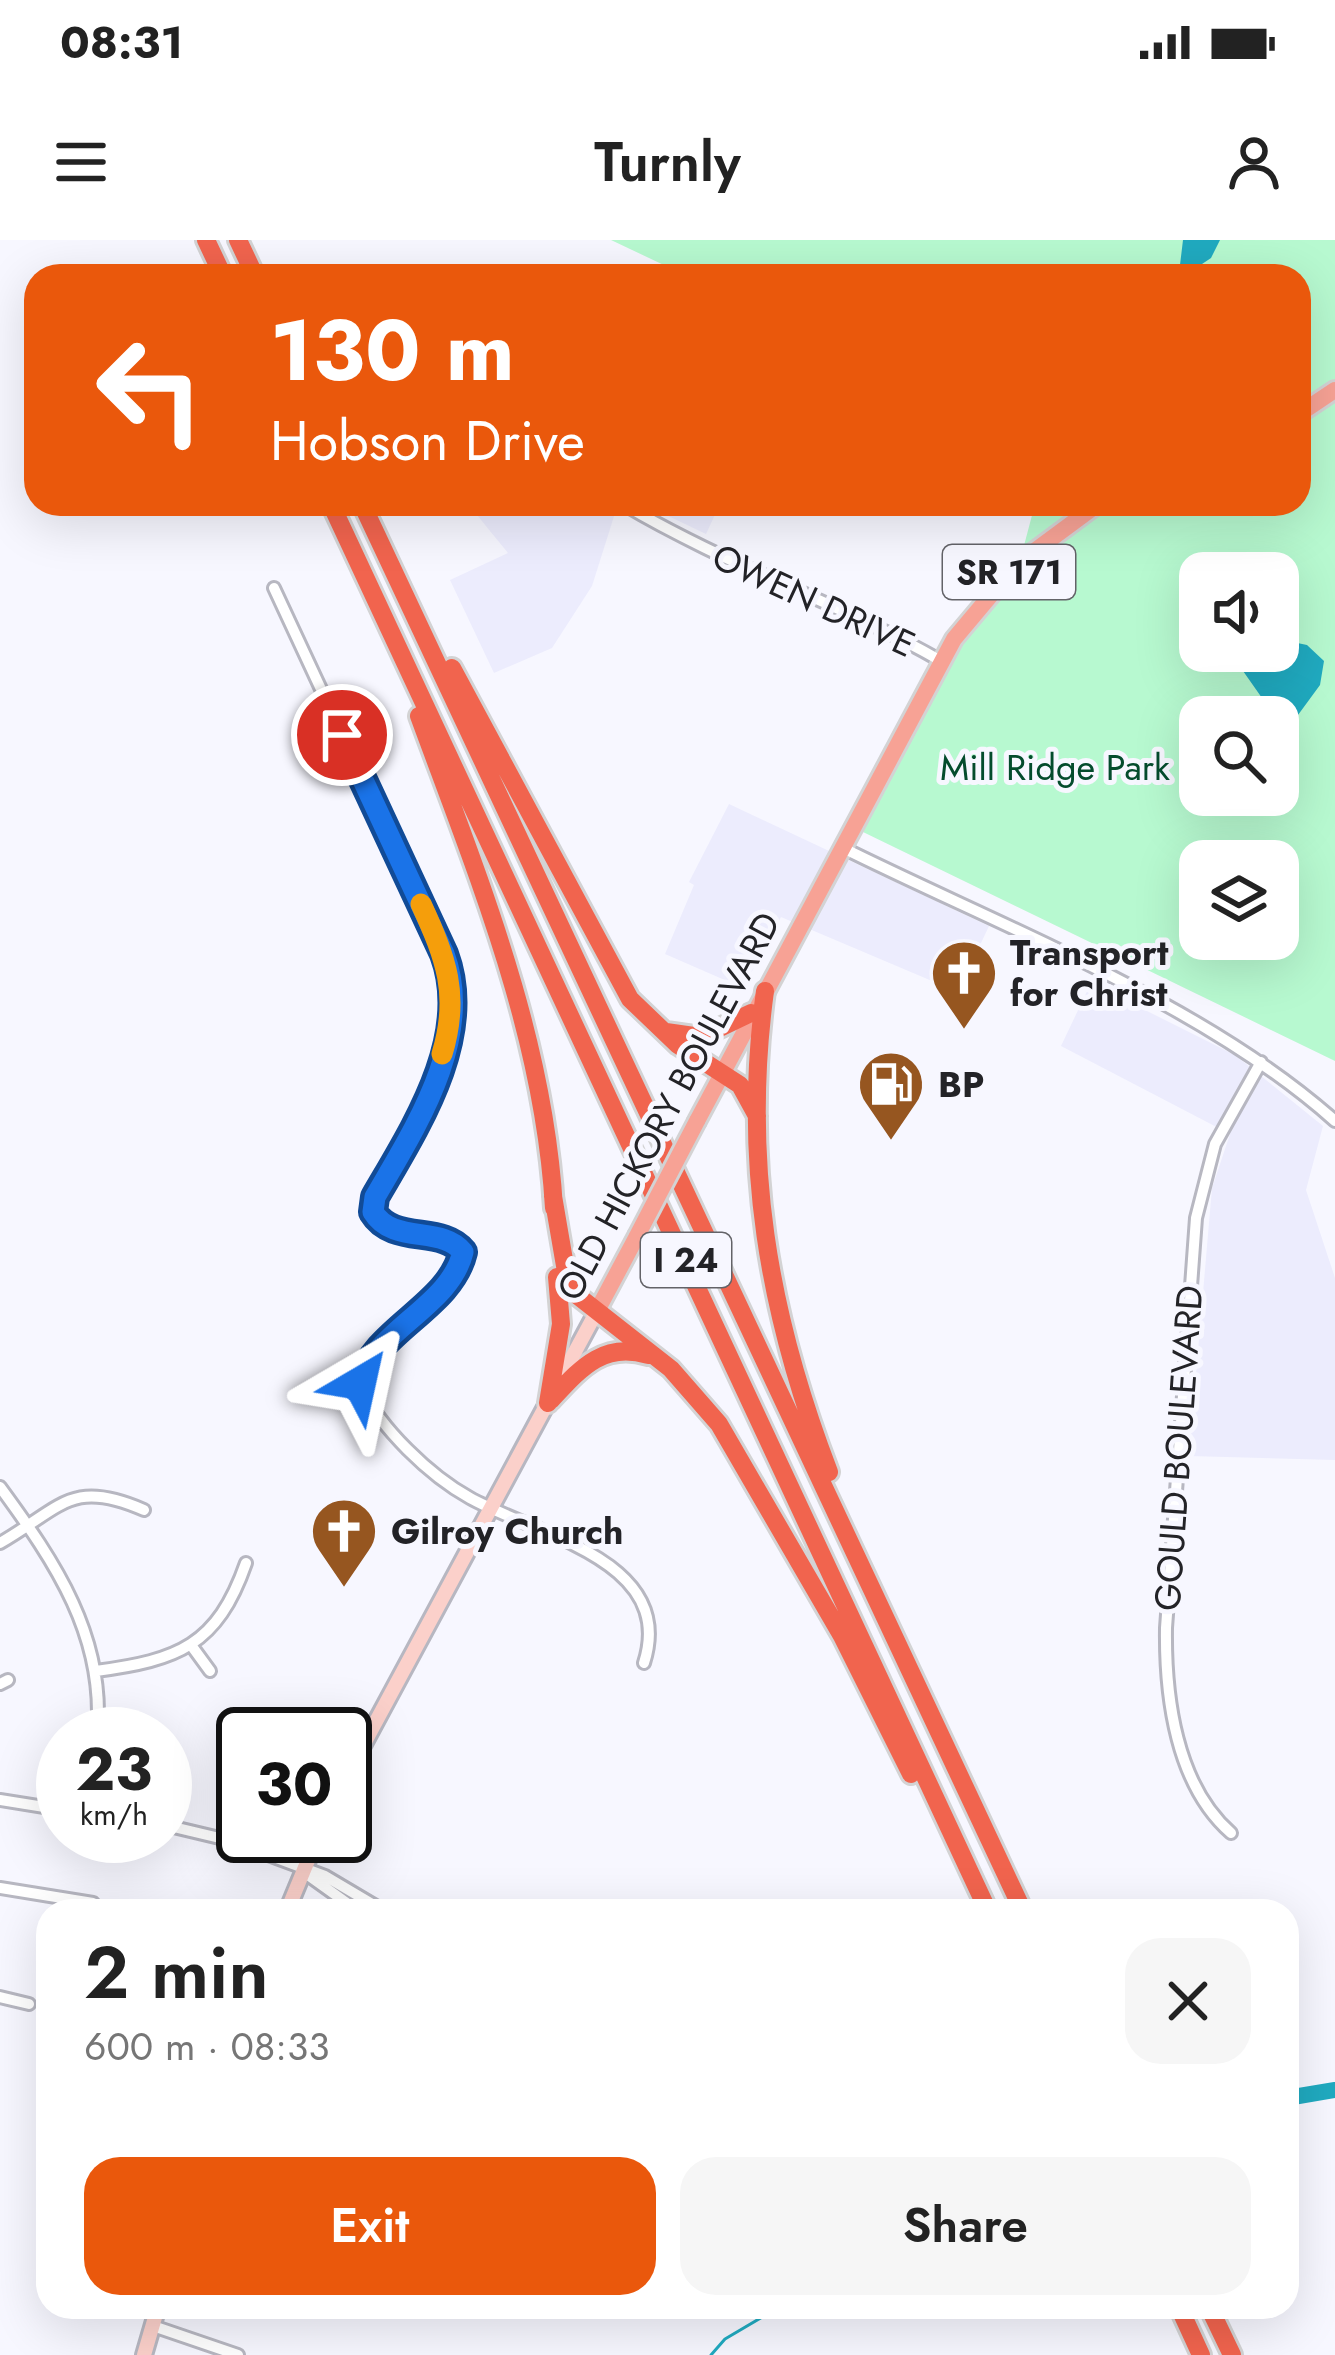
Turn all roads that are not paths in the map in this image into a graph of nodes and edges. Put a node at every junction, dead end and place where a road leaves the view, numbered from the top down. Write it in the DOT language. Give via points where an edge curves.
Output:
graph roads {
  1 [pos="337,516"];
  2 [pos="369,516"];
  3 [pos="369,516"];
  4 [pos="645,516"];
  5 [pos="1083,516"];
  6 [pos="274,588"];
  7 [pos="381,610"];
  8 [pos="941,661"];
  9 [pos="842,848"];
  10 [pos="765,991"];
  11 [pos="752,1013"];
  12 [pos="652,1025"];
  13 [pos="1261,1062"];
  14 [pos="721,1074"];
  15 [pos="758,1116"];
  16 [pos="1335,1121"];
  17 [pos="553,1196"];
  18 [pos="598,1309"];
  19 [pos="662,1362"];
  20 [pos="548,1403"];
  21 [pos="0,1487"];
  22 [pos="492,1508"];
  23 [pos="144,1510"];
  24 [pos="27,1526"];
  25 [pos="0,1543"];
  26 [pos="246,1563"];
  27 [pos="879,1605"];
  28 [pos="191,1646"];
  29 [pos="644,1663"];
  30 [pos="96,1671"];
  31 [pos="210,1671"];
  32 [pos="97,1707"];
  33 [pos="372,1729"];
  34 [pos="0,1800"];
  35 [pos="36,1806"];
  36 [pos="192,1831"];
  37 [pos="1232,1833"];
  38 [pos="306,1863"];
  39 [pos="303,1870"];
  40 [pos="0,1888"];
  41 [pos="67,1899"];
  42 [pos="292,1899"];
  43 [pos="342,1899"];
  44 [pos="366,1899"];
  45 [pos="979,1899"];
  46 [pos="979,1899"];
  47 [pos="1017,1899"];
  48 [pos="0,1997"];
  49 [pos="28,2004"];
  50 [pos="155,2319"];
  51 [pos="1184,2319"];
  52 [pos="1215,2319"];
  53 [pos="153,2326"];
  54 [pos="144,2355"];
  55 [pos="238,2355"];
  56 [pos="1201,2355"];
  57 [pos="1232,2355"];
  1 -- 7 [label="highway, I 24"];
  2 -- 12 [label="highway" via="611,968"];
  3 -- 27 [label="highway, I 24"];
  4 -- 8 [label="street, OWEN DRIVE"];
  5 -- 8 [label="main road, OLD HICKORY BOULEVARD / SR 171" via="1008,574"];
  6 -- 22 [label="street" via="452,984 451,1022 428,1099 373,1209 388,1227 455,1243 463,1255 360,1383 422,1460"];
  7 -- 17 [label="highway" via="519,997"];
  7 -- 45 [label="highway, I 24"];
  8 -- 9 [label="main road, OLD HICKORY BOULEVARD / SR 171"];
  9 -- 10 [label="main road, OLD HICKORY BOULEVARD / SR 171"];
  9 -- 13 [label="street" via="1195,1021"];
  10 -- 11 [label="main road, OLD HICKORY BOULEVARD / SR 171"];
  10 -- 15 [label="highway"];
  11 -- 12 [label="highway" via="701,1036"];
  11 -- 14 [label="main road, OLD HICKORY BOULEVARD / SR 171"];
  12 -- 14 [label="highway"];
  13 -- 16 [label="street"];
  13 -- 37 [label="street, GOULD BOULEVARD" via="1215,1144 1196,1218 1166,1628 1172,1720 1202,1797"];
  14 -- 15 [label="highway" via="748,1092"];
  14 -- 18 [label="main road, OLD HICKORY BOULEVARD / SR 171, bridge"];
  15 -- 27 [label="highway" via="767,1271 780,1328"];
  17 -- 18 [label="highway" via="567,1286"];
  17 -- 20 [label="highway" via="561,1316"];
  18 -- 19 [label="highway"];
  18 -- 20 [label="main road, OLD HICKORY BOULEVARD"];
  19 -- 20 [label="highway" via="631,1350 607,1353"];
  19 -- 46 [label="highway" via="749,1471"];
  20 -- 22 [label="main road, OLD HICKORY BOULEVARD"];
  21 -- 24 [label="street"];
  22 -- 29 [label="street" via="597,1558 632,1584 648,1622"];
  22 -- 33 [label="main road, OLD HICKORY BOULEVARD"];
  23 -- 24 [label="street" via="83,1493"];
  24 -- 25 [label="street"];
  24 -- 30 [label="street" via="73,1598"];
  26 -- 28 [label="street" via="227,1607"];
  27 -- 47 [label="highway, I 24"];
  28 -- 30 [label="street" via="162,1660"];
  28 -- 31 [label="street"];
  30 -- 32 [label="street"];
  34 -- 35 [label="street"];
  36 -- 39 [label="street"];
  38 -- 39 [label="main road"];
  39 -- 42 [label="main road"];
  39 -- 43 [label="street"];
  39 -- 44 [label="street"];
  40 -- 41 [label="street"];
  48 -- 49 [label="street"];
  50 -- 53 [label="main road"];
  51 -- 56 [label="highway"];
  52 -- 57 [label="highway"];
  53 -- 54 [label="main road"];
  53 -- 55 [label="street"];
}
